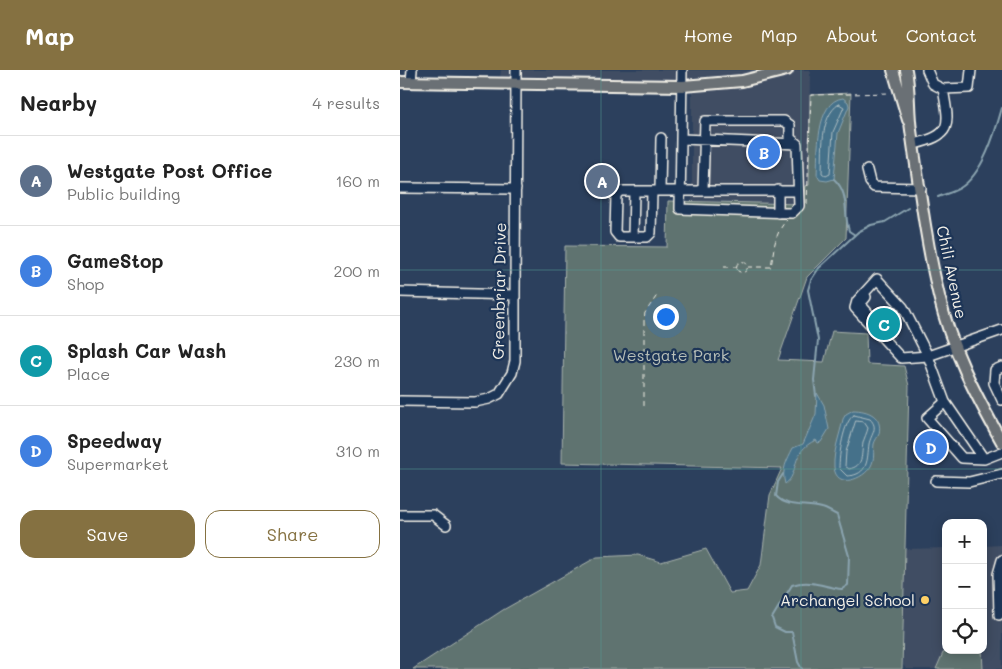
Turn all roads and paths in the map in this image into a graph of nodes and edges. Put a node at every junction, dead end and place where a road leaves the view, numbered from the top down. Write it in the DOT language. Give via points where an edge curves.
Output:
graph roads {
  1 [pos="412,70"];
  2 [pos="516,70"];
  3 [pos="682,70"];
  4 [pos="787,70"];
  5 [pos="893,70"];
  6 [pos="906,70"];
  7 [pos="927,70"];
  8 [pos="971,70"];
  9 [pos="400,82"];
  10 [pos="412,82"];
  11 [pos="516,84"];
  12 [pos="683,86"];
  13 [pos="944,90"];
  14 [pos="890,93"];
  15 [pos="911,128"];
  16 [pos="662,138"];
  17 [pos="682,139"];
  18 [pos="703,141"];
  19 [pos="797,144"];
  20 [pos="914,144"];
  21 [pos="867,170"];
  22 [pos="400,188"];
  23 [pos="921,188"];
  24 [pos="516,190"];
  25 [pos="681,190"];
  26 [pos="703,190"];
  27 [pos="778,190"];
  28 [pos="634,191"];
  29 [pos="656,191"];
  30 [pos="797,191"];
  31 [pos="804,208"];
  32 [pos="778,213"];
  33 [pos="788,219"];
  34 [pos="633,237"];
  35 [pos="724,267"];
  36 [pos="737,267"];
  37 [pos="748,267"];
  38 [pos="768,268"];
  39 [pos="768,271"];
  40 [pos="400,292"];
  41 [pos="658,294"];
  42 [pos="516,295"];
  43 [pos="906,312"];
  44 [pos="868,313"];
  45 [pos="1002,330"];
  46 [pos="894,341"];
  47 [pos="955,346"];
  48 [pos="928,356"];
  49 [pos="909,357"];
  50 [pos="1002,366"];
  51 [pos="1002,400"];
  52 [pos="400,401"];
  53 [pos="945,402"];
  54 [pos="644,406"];
  55 [pos="1002,442"];
  56 [pos="1002,452"];
  57 [pos="984,459"];
  58 [pos="1002,474"];
  59 [pos="936,481"];
  60 [pos="400,515"];
  61 [pos="446,525"];
  62 [pos="1002,560"];
  63 [pos="999,616"];
  1 -- 10 [label="street"];
  2 -- 11 [label="street, Greenbriar Drive"];
  3 -- 12 [label="street"];
  4 -- 12 [label="main road" via="742,82"];
  5 -- 15 [label="main road, Chili Avenue"];
  6 -- 15 [label="main road, Chili Avenue"];
  7 -- 13 [label="street" via="933,84"];
  8 -- 13 [label="street" via="969,88"];
  9 -- 10 [label="main road"];
  10 -- 11 [label="main road"];
  11 -- 12 [label="main road"];
  11 -- 24 [label="street, Greenbriar Drive"];
  12 -- 17 [label="street"];
  13 -- 20 [label="street" via="945,130 936,139"];
  14 -- 31 [label="path" via="811,96 809,196"];
  15 -- 20 [label="main road, Chili Avenue"];
  16 -- 29 [label="street"];
  17 -- 18 [label="street"];
  17 -- 25 [label="street"];
  18 -- 19 [label="street"];
  18 -- 19 [label="street" via="704,124 709,120 784,121 790,125 790,138"];
  18 -- 26 [label="street"];
  19 -- 30 [label="street"];
  20 -- 23 [label="main road, Chili Avenue"];
  21 -- 23 [label="street" via="874,187"];
  22 -- 24 [label="street"];
  23 -- 47 [label="main road, Chili Avenue" via="939,296"];
  24 -- 42 [label="street, Greenbriar Drive"];
  25 -- 26 [label="street"];
  25 -- 29 [label="street"];
  25 -- 32 [label="street" via="680,209 683,210"];
  26 -- 27 [label="street"];
  27 -- 30 [label="street"];
  27 -- 32 [label="street"];
  28 -- 29 [label="street"];
  28 -- 34 [label="street"];
  28 -- 34 [label="street" via="620,191 616,195 615,232 619,236"];
  29 -- 34 [label="street" via="651,233 647,237"];
  30 -- 32 [label="street" via="799,206 796,211"];
  33 -- 38 [label="path" via="781,226 771,267"];
  35 -- 36 [label="path"];
  36 -- 37 [label="path" via="743,262"];
  36 -- 37 [label="path" via="742,273"];
  37 -- 38 [label="path"];
  38 -- 39 [label="path"];
  40 -- 42 [label="street"];
  41 -- 54 [label="path" via="644,320"];
  42 -- 52 [label="street, Greenbriar Drive" via="515,361 512,373 499,394 475,402"];
  43 -- 44 [label="street" via="899,310 878,288 874,288 860,304"];
  43 -- 48 [label="street"];
  43 -- 49 [label="street" via="877,279 857,301 855,308 901,358"];
  45 -- 47 [label="street"];
  46 -- 49 [label="street"];
  47 -- 48 [label="street"];
  47 -- 55 [label="main road, Chili Avenue" via="975,393"];
  48 -- 49 [label="street"];
  48 -- 53 [label="street"];
  50 -- 51 [label="street" via="993,375"];
  53 -- 57 [label="street"];
  53 -- 57 [label="street" via="927,418 962,458"];
  56 -- 57 [label="street"];
  58 -- 59 [label="street" via="969,482"];
  60 -- 61 [label="street" via="433,516"];
  62 -- 63 [label="street" via="998,574"];
}
